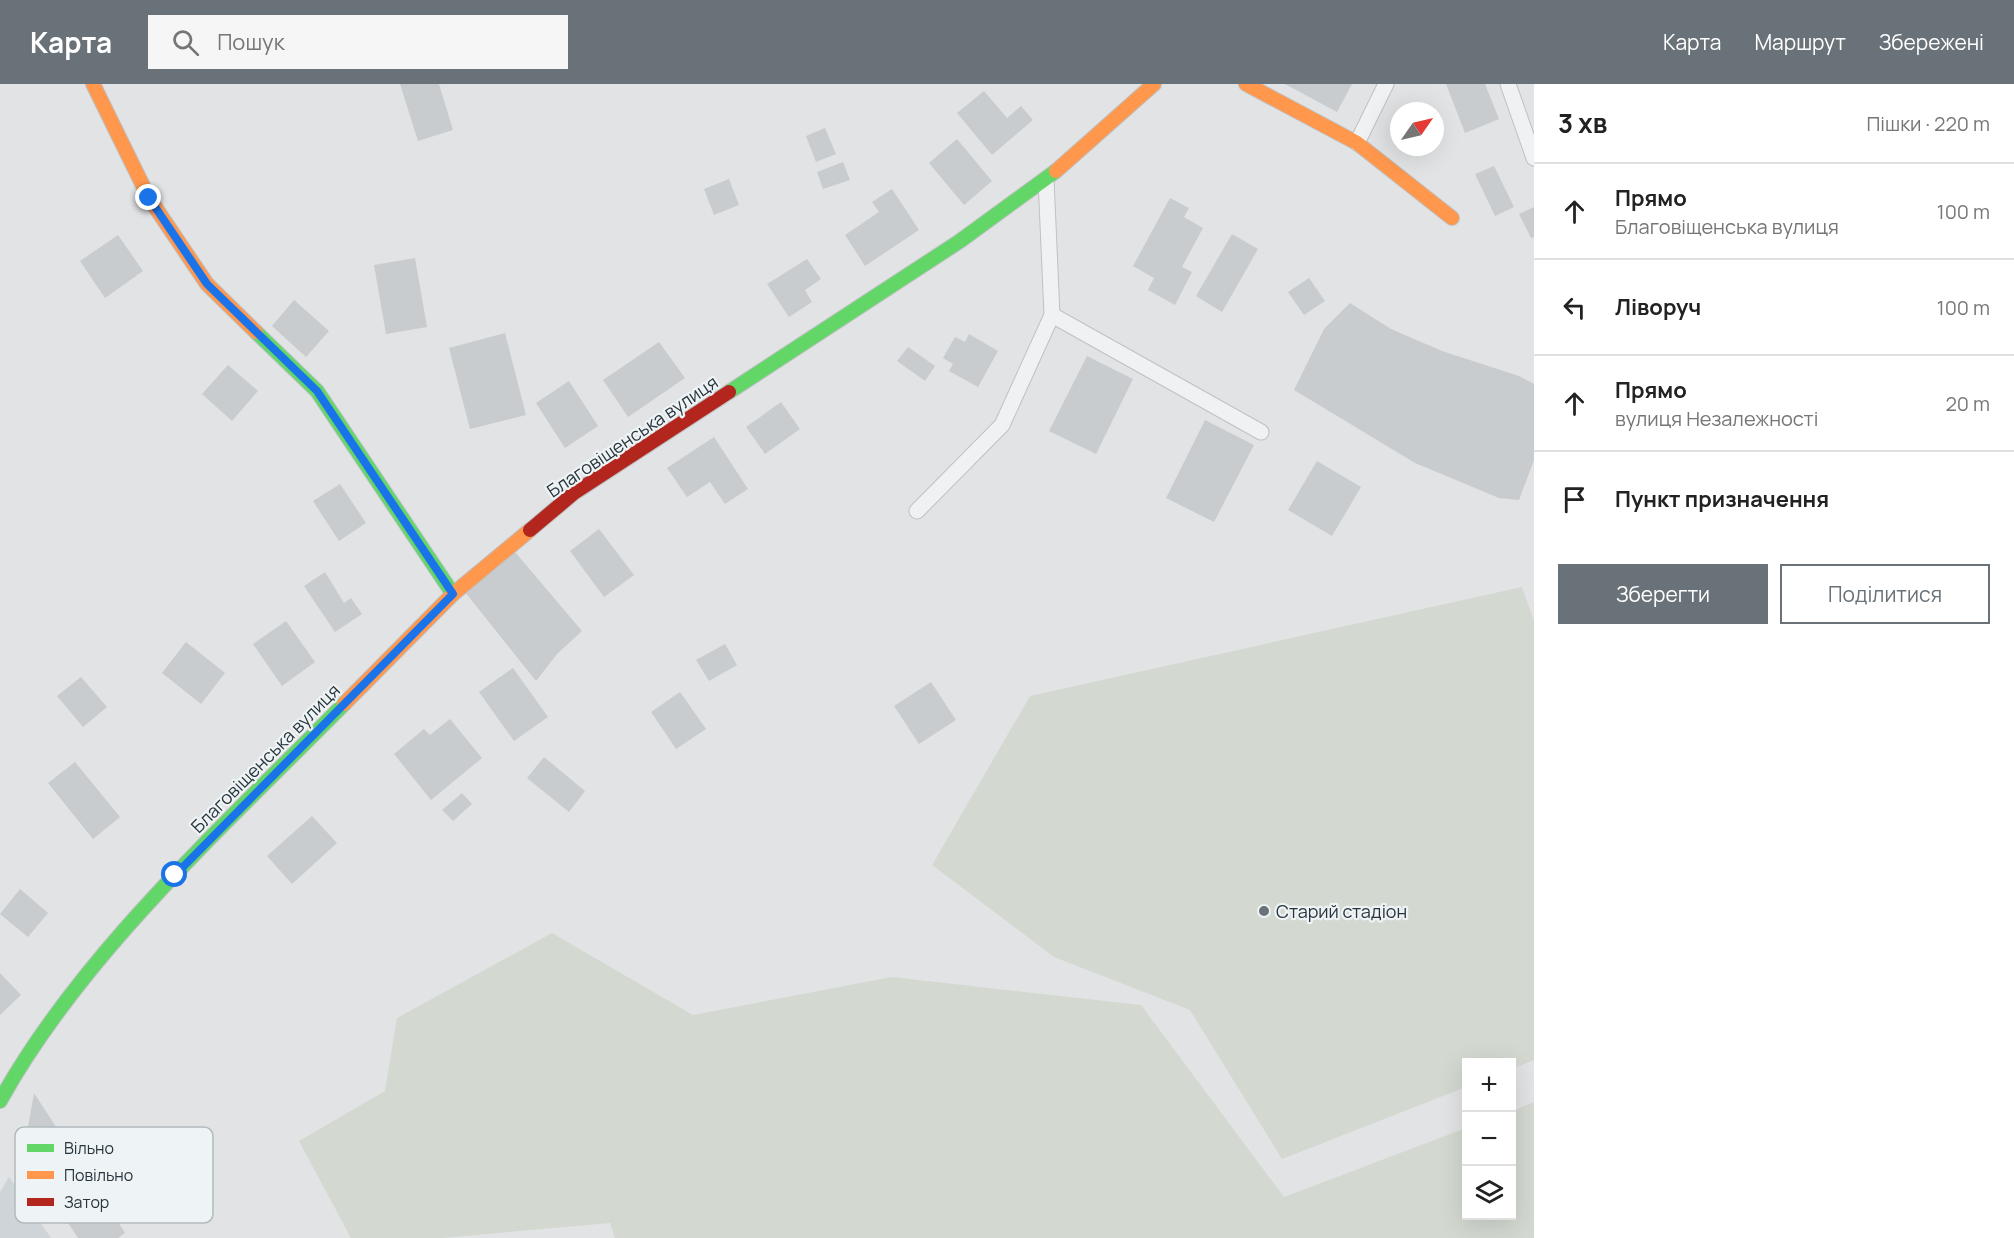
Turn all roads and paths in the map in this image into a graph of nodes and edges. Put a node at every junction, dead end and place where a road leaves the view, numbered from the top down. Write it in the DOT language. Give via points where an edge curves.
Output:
graph roads {
  1 [pos="93,84"];
  2 [pos="1154,84"];
  3 [pos="1246,84"];
  4 [pos="1386,84"];
  5 [pos="1508,84"];
  6 [pos="1357,143"];
  7 [pos="1534,158"];
  8 [pos="1046,179"];
  9 [pos="1452,218"];
  10 [pos="1052,315"];
  11 [pos="1261,432"];
  12 [pos="917,511"];
  13 [pos="453,594"];
  14 [pos="0,1101"];
  1 -- 13 [label="street" via="149,198 207,284 317,391"];
  2 -- 8 [label="street, Благовіщенська вулиця"];
  3 -- 6 [label="street"];
  4 -- 6 [label="lane"];
  5 -- 7 [label="lane"];
  6 -- 9 [label="street"];
  8 -- 10 [label="lane"];
  8 -- 13 [label="street, Благовіщенська вулиця" via="869,303 574,493"];
  10 -- 11 [label="lane"];
  10 -- 12 [label="lane" via="1002,425"];
  13 -- 14 [label="street, Благовіщенська вулиця" via="175,875 108,949 21,1063"];
}
